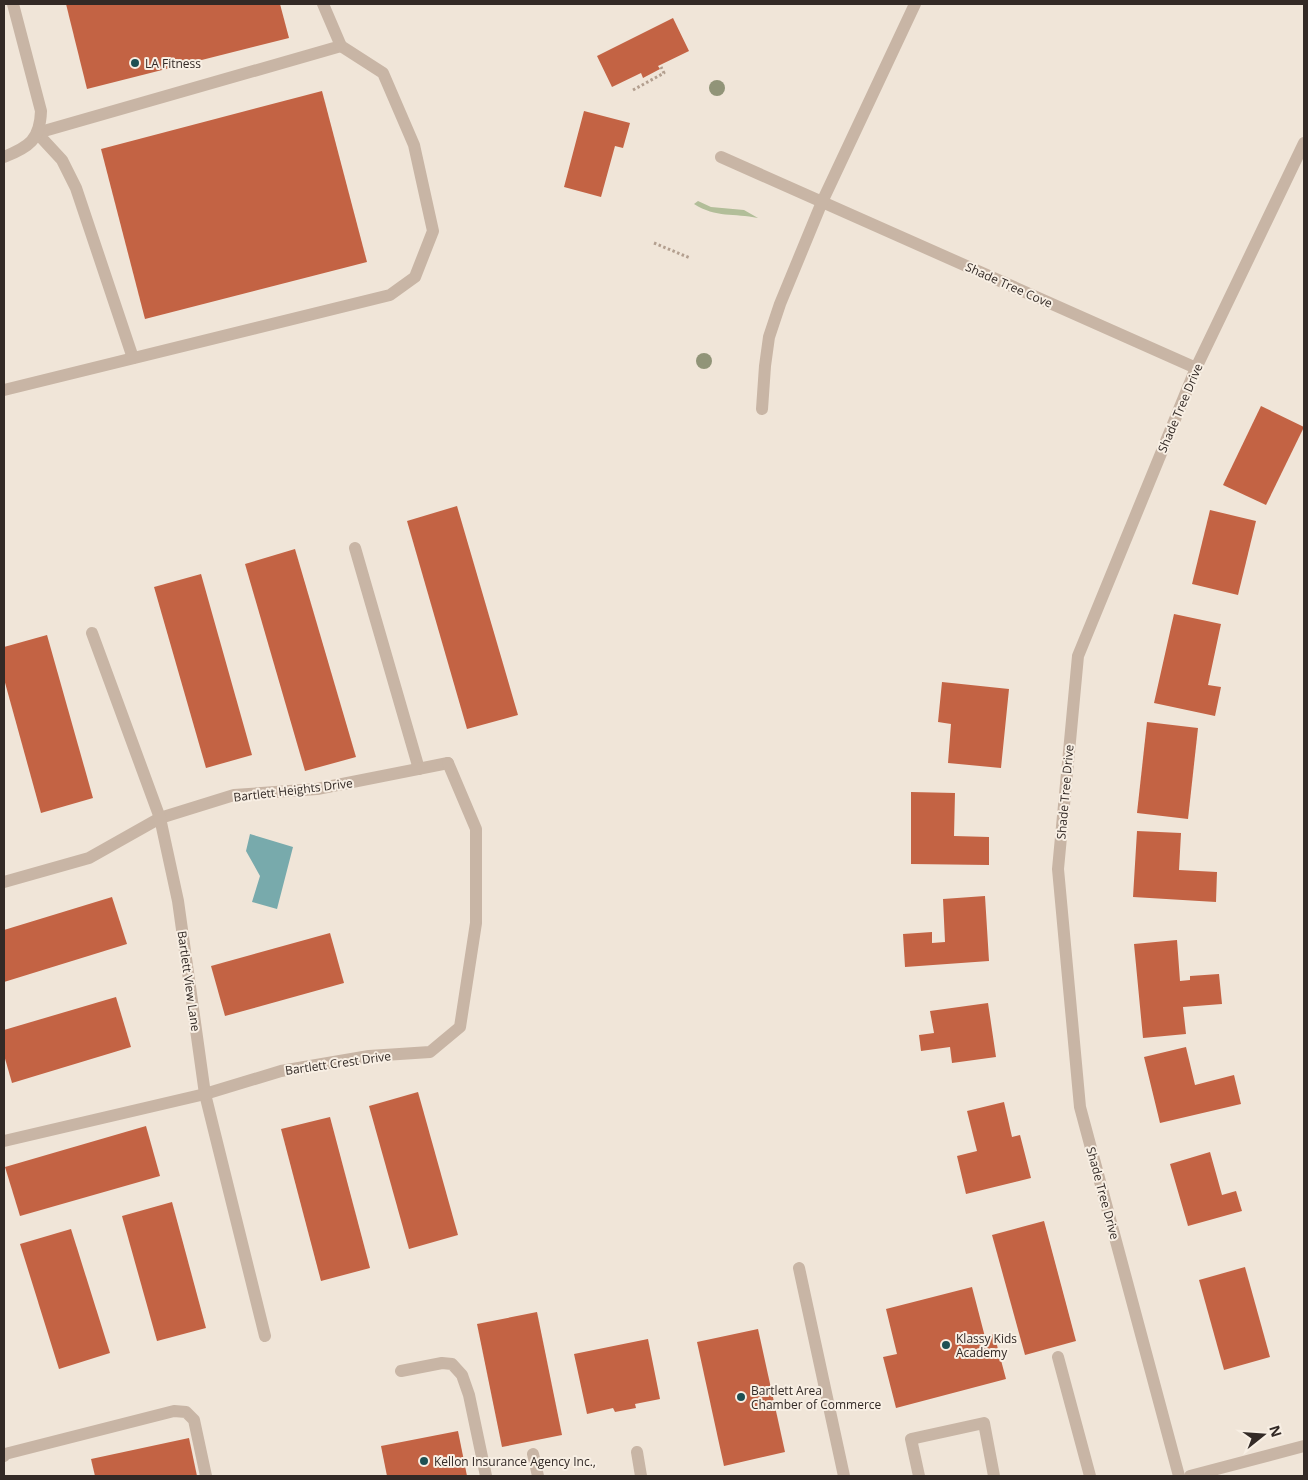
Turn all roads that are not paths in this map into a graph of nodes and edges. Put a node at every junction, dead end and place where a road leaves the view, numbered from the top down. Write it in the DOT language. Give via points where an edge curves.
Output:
graph roads {
  1 [pos="13,4"];
  2 [pos="323,4"];
  3 [pos="915,4"];
  4 [pos="341,46"];
  5 [pos="38,133"];
  6 [pos="1304,142"];
  7 [pos="722,156"];
  8 [pos="4,157"];
  9 [pos="822,202"];
  10 [pos="133,358"];
  11 [pos="1196,368"];
  12 [pos="4,390"];
  13 [pos="762,408"];
  14 [pos="355,548"];
  15 [pos="92,633"];
  16 [pos="448,763"];
  17 [pos="419,769"];
  18 [pos="160,818"];
  19 [pos="4,882"];
  20 [pos="205,1094"];
  21 [pos="4,1141"];
  22 [pos="799,1268"];
  23 [pos="265,1336"];
  24 [pos="1058,1358"];
  25 [pos="401,1371"];
  26 [pos="1304,1446"];
  27 [pos="637,1452"];
  28 [pos="533,1454"];
  29 [pos="4,1456"];
  30 [pos="206,1476"];
  31 [pos="486,1476"];
  32 [pos="538,1476"];
  33 [pos="641,1476"];
  34 [pos="844,1476"];
  35 [pos="919,1476"];
  36 [pos="994,1476"];
  37 [pos="1090,1476"];
  38 [pos="1179,1476"];
  39 [pos="1190,1476"];
  1 -- 5 [label="street" via="41,111"];
  2 -- 4 [label="street"];
  3 -- 9 [label="street"];
  4 -- 5 [label="street"];
  4 -- 10 [label="street" via="383,73 414,145 433,231 415,277 390,295"];
  5 -- 8 [label="street" via="26,147"];
  5 -- 10 [label="street" via="62,160 76,188"];
  6 -- 11 [label="street, Shade Tree Drive"];
  7 -- 9 [label="street, Shade Tree Cove"];
  9 -- 11 [label="street, Shade Tree Cove"];
  9 -- 13 [label="street" via="769,338"];
  10 -- 12 [label="street"];
  11 -- 38 [label="street, Shade Tree Drive" via="1078,656 1058,869 1080,1107"];
  14 -- 17 [label="street"];
  15 -- 18 [label="street, Bartlett View Lane"];
  16 -- 17 [label="street, Bartlett Heights Drive"];
  16 -- 20 [label="street, Bartlett Crest Drive" via="476,829 476,923 460,1027 430,1052 369,1056 281,1071"];
  17 -- 18 [label="street, Bartlett Heights Drive" via="317,789 234,795"];
  18 -- 19 [label="street, Bartlett Heights Drive" via="89,858"];
  18 -- 20 [label="street, Bartlett View Lane" via="178,901"];
  20 -- 21 [label="street, Bartlett Crest Drive"];
  20 -- 23 [label="street, Bartlett View Lane"];
  22 -- 34 [label="street"];
  24 -- 37 [label="street"];
  25 -- 31 [label="street" via="442,1362 452,1364 462,1375"];
  26 -- 39 [label="street"];
  27 -- 33 [label="street"];
  28 -- 32 [label="street"];
  29 -- 30 [label="street" via="174,1411 186,1412 194,1420"];
  35 -- 36 [label="street" via="911,1439 984,1423"];
}
